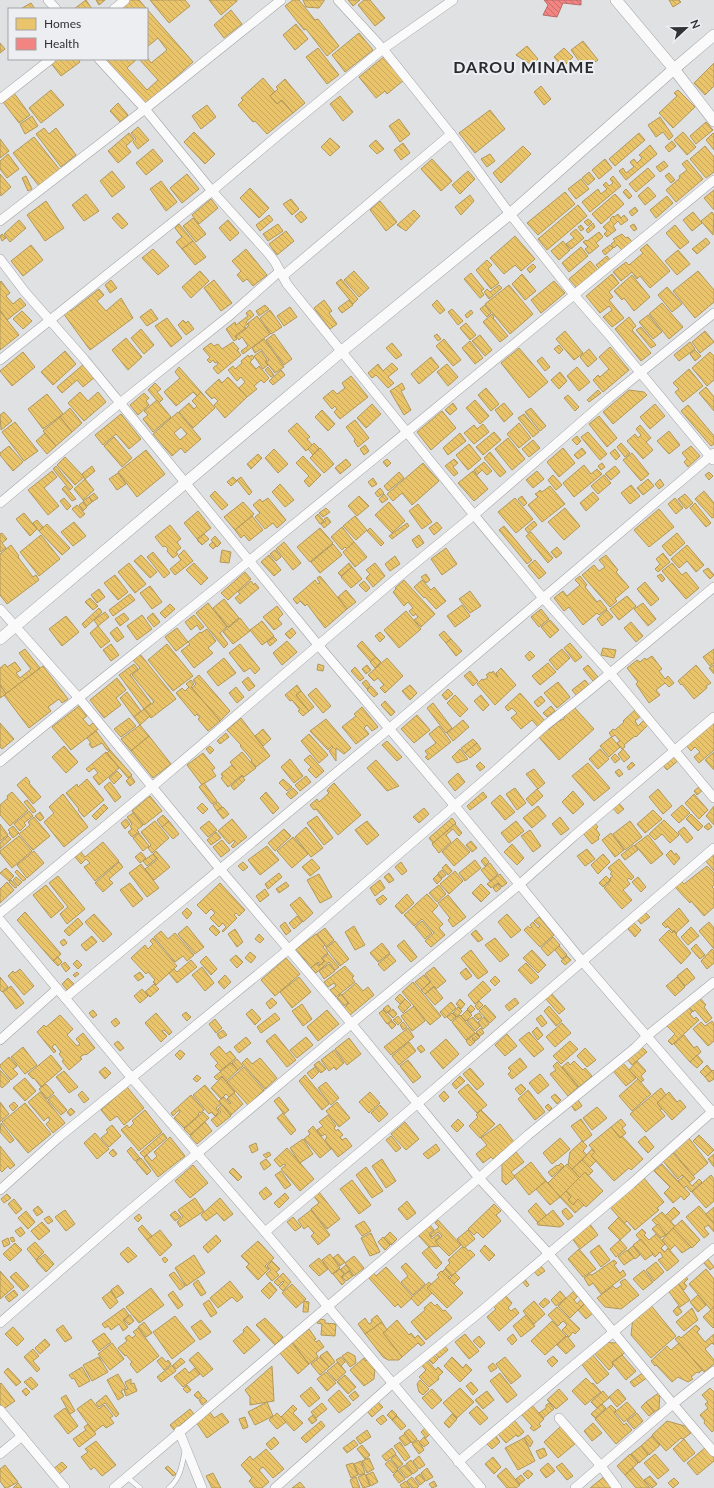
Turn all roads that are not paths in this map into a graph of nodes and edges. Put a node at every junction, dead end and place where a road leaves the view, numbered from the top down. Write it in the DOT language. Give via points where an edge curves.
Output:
graph roads {
  1 [pos="48,0"];
  2 [pos="125,0"];
  3 [pos="281,0"];
  4 [pos="338,0"];
  5 [pos="453,0"];
  6 [pos="619,1"];
  7 [pos="55,8"];
  8 [pos="115,8"];
  9 [pos="714,35"];
  10 [pos="383,49"];
  11 [pos="49,60"];
  12 [pos="100,60"];
  13 [pos="674,69"];
  14 [pos="0,99"];
  15 [pos="145,109"];
  16 [pos="714,120"];
  17 [pos="451,134"];
  18 [pos="714,180"];
  19 [pos="212,191"];
  20 [pos="510,214"];
  21 [pos="0,221"];
  22 [pos="0,260"];
  23 [pos="281,274"];
  24 [pos="575,296"];
  25 [pos="714,313"];
  26 [pos="51,321"];
  27 [pos="342,351"];
  28 [pos="0,360"];
  29 [pos="640,373"];
  30 [pos="120,403"];
  31 [pos="407,432"];
  32 [pos="713,457"];
  33 [pos="185,483"];
  34 [pos="0,503"];
  35 [pos="474,515"];
  36 [pos="249,561"];
  37 [pos="714,587"];
  38 [pos="543,598"];
  39 [pos="0,609"];
  40 [pos="15,626"];
  41 [pos="0,639"];
  42 [pos="319,646"];
  43 [pos="610,674"];
  44 [pos="78,697"];
  45 [pos="714,717"];
  46 [pos="390,728"];
  47 [pos="674,750"];
  48 [pos="0,762"];
  49 [pos="152,787"];
  50 [pos="714,798"];
  51 [pos="455,806"];
  52 [pos="714,848"];
  53 [pos="220,869"];
  54 [pos="520,884"];
  55 [pos="0,913"];
  56 [pos="0,920"];
  57 [pos="289,949"];
  58 [pos="582,961"];
  59 [pos="714,982"];
  60 [pos="57,990"];
  61 [pos="65,998"];
  62 [pos="351,1024"];
  63 [pos="648,1036"];
  64 [pos="0,1040"];
  65 [pos="131,1077"];
  66 [pos="418,1104"];
  67 [pos="713,1112"];
  68 [pos="197,1154"];
  69 [pos="480,1178"];
  70 [pos="0,1190"];
  71 [pos="264,1232"];
  72 [pos="714,1248"];
  73 [pos="548,1254"];
  74 [pos="327,1307"];
  75 [pos="0,1323"];
  76 [pos="613,1331"];
  77 [pos="714,1371"];
  78 [pos="392,1384"];
  79 [pos="673,1404"];
  80 [pos="0,1410"];
  81 [pos="559,1418"];
  82 [pos="180,1432"];
  83 [pos="22,1436"];
  84 [pos="185,1447"];
  85 [pos="714,1452"];
  86 [pos="0,1454"];
  87 [pos="458,1462"];
  88 [pos="601,1466"];
  89 [pos="127,1477"];
  90 [pos="65,1488"];
  91 [pos="114,1488"];
  92 [pos="140,1488"];
  93 [pos="170,1488"];
  94 [pos="202,1488"];
  95 [pos="275,1488"];
  96 [pos="481,1488"];
  97 [pos="575,1488"];
  98 [pos="617,1488"];
  1 -- 7 [label="street"];
  2 -- 8 [label="street"];
  3 -- 15 [label="street"];
  4 -- 10 [label="street"];
  5 -- 10 [label="street"];
  6 -- 13 [label="street"];
  9 -- 13 [label="street"];
  10 -- 17 [label="street"];
  10 -- 19 [label="street"];
  11 -- 14 [label="street"];
  12 -- 15 [label="street"];
  13 -- 16 [label="street"];
  13 -- 20 [label="street"];
  15 -- 19 [label="street"];
  15 -- 21 [label="street"];
  17 -- 20 [label="street"];
  17 -- 23 [label="street"];
  18 -- 24 [label="street"];
  19 -- 23 [label="street" via="269,254"];
  19 -- 26 [label="street"];
  20 -- 24 [label="street"];
  20 -- 27 [label="street"];
  22 -- 26 [label="street"];
  23 -- 27 [label="street"];
  23 -- 30 [label="street"];
  24 -- 29 [label="street"];
  24 -- 31 [label="street"];
  25 -- 29 [label="street"];
  26 -- 28 [label="street"];
  26 -- 30 [label="street"];
  27 -- 31 [label="street"];
  27 -- 33 [label="street"];
  29 -- 32 [label="street"];
  29 -- 35 [label="street"];
  30 -- 33 [label="street"];
  30 -- 34 [label="street"];
  31 -- 35 [label="street"];
  31 -- 36 [label="street"];
  32 -- 38 [label="street"];
  33 -- 36 [label="street"];
  33 -- 40 [label="street"];
  35 -- 38 [label="street"];
  35 -- 42 [label="street"];
  36 -- 42 [label="street"];
  36 -- 44 [label="street"];
  37 -- 43 [label="street"];
  38 -- 43 [label="street"];
  38 -- 46 [label="street"];
  39 -- 40 [label="street"];
  40 -- 41 [label="street"];
  40 -- 44 [label="street"];
  42 -- 46 [label="street"];
  42 -- 49 [label="street"];
  43 -- 47 [label="street"];
  43 -- 51 [label="street" via="546,725"];
  44 -- 48 [label="street"];
  44 -- 49 [label="street"];
  45 -- 47 [label="street"];
  46 -- 51 [label="street"];
  46 -- 53 [label="street"];
  47 -- 50 [label="street"];
  47 -- 54 [label="street"];
  49 -- 53 [label="street"];
  49 -- 55 [label="street"];
  51 -- 54 [label="street"];
  51 -- 57 [label="street"];
  52 -- 58 [label="street"];
  53 -- 57 [label="street"];
  53 -- 61 [label="street"];
  54 -- 58 [label="street"];
  54 -- 62 [label="street"];
  56 -- 60 [label="street"];
  57 -- 62 [label="street"];
  57 -- 65 [label="street"];
  58 -- 63 [label="street"];
  58 -- 66 [label="street"];
  59 -- 63 [label="street"];
  60 -- 61 [label="street"];
  60 -- 64 [label="street"];
  61 -- 65 [label="street"];
  62 -- 66 [label="street"];
  62 -- 68 [label="street"];
  63 -- 67 [label="street"];
  63 -- 69 [label="street" via="528,1134"];
  65 -- 68 [label="street"];
  65 -- 70 [label="street"];
  66 -- 69 [label="street"];
  66 -- 71 [label="street"];
  67 -- 73 [label="street"];
  68 -- 71 [label="street"];
  68 -- 75 [label="street"];
  69 -- 73 [label="street"];
  69 -- 74 [label="street"];
  71 -- 74 [label="street"];
  72 -- 76 [label="street"];
  73 -- 76 [label="street"];
  73 -- 78 [label="street"];
  74 -- 78 [label="street"];
  74 -- 82 [label="street"];
  76 -- 79 [label="street"];
  76 -- 87 [label="street"];
  77 -- 79 [label="street"];
  78 -- 87 [label="street"];
  78 -- 95 [label="street"];
  79 -- 85 [label="street"];
  79 -- 88 [label="street"];
  80 -- 83 [label="street"];
  81 -- 88 [label="street"];
  82 -- 84 [label="street"];
  82 -- 89 [label="street"];
  83 -- 86 [label="street"];
  83 -- 90 [label="street"];
  84 -- 93 [label="lane" via="180,1475"];
  84 -- 94 [label="street"];
  87 -- 96 [label="street"];
  88 -- 97 [label="street"];
  88 -- 98 [label="street"];
  89 -- 91 [label="street"];
  89 -- 92 [label="lane"];
}
